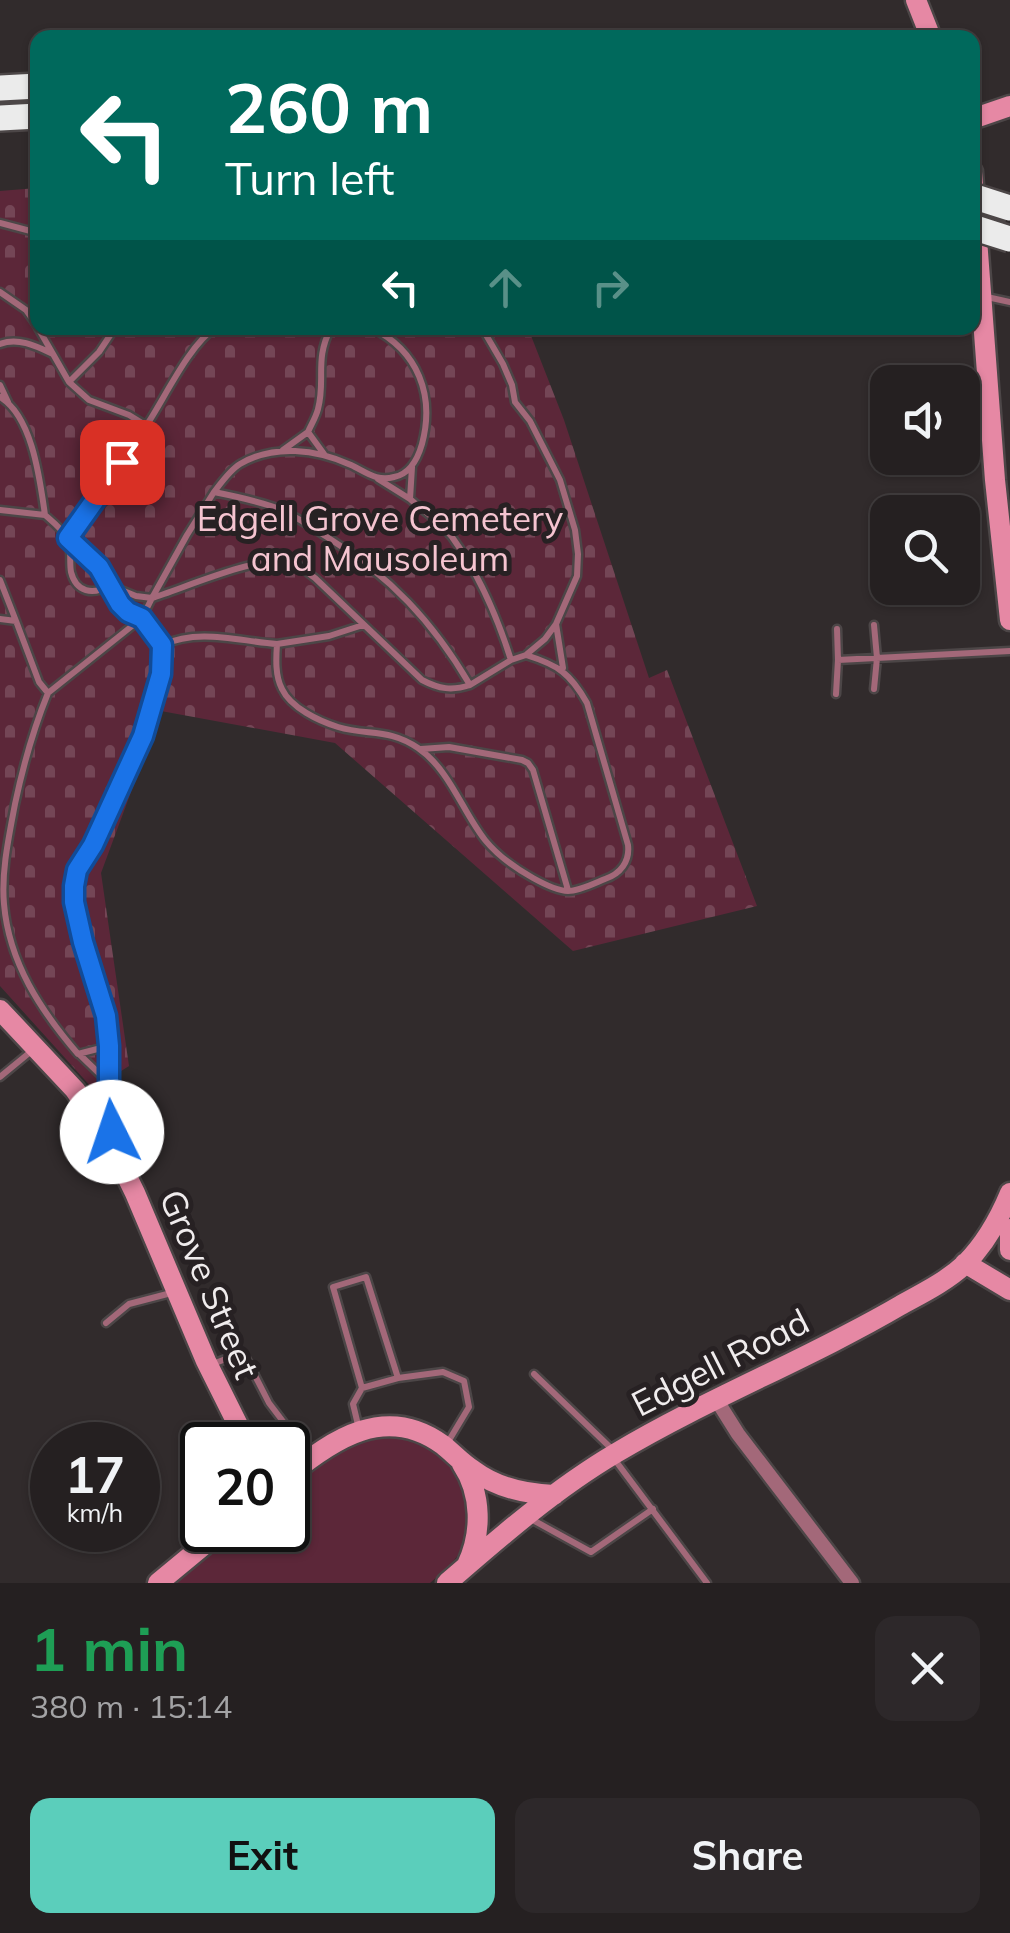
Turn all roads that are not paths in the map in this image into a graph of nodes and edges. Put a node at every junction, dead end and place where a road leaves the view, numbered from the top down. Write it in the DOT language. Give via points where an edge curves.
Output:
graph roads {
  1 [pos="916,0"];
  2 [pos="929,30"];
  3 [pos="30,86"];
  4 [pos="0,88"];
  5 [pos="1010,106"];
  6 [pos="980,115"];
  7 [pos="30,116"];
  8 [pos="0,118"];
  9 [pos="980,199"];
  10 [pos="1010,208"];
  11 [pos="0,223"];
  12 [pos="980,230"];
  13 [pos="30,231"];
  14 [pos="1010,239"];
  15 [pos="980,282"];
  16 [pos="0,292"];
  17 [pos="981,296"];
  18 [pos="1010,302"];
  19 [pos="30,316"];
  20 [pos="43,335"];
  21 [pos="110,335"];
  22 [pos="204,335"];
  23 [pos="328,335"];
  24 [pos="384,335"];
  25 [pos="486,335"];
  26 [pos="0,344"];
  27 [pos="54,354"];
  28 [pos="69,382"];
  29 [pos="0,385"];
  30 [pos="0,397"];
  31 [pos="8,402"];
  32 [pos="147,426"];
  33 [pos="308,432"];
  34 [pos="282,450"];
  35 [pos="324,454"];
  36 [pos="412,467"];
  37 [pos="377,479"];
  38 [pos="214,492"];
  39 [pos="410,499"];
  40 [pos="0,510"];
  41 [pos="46,515"];
  42 [pos="68,538"];
  43 [pos="0,580"];
  44 [pos="109,585"];
  45 [pos="152,598"];
  46 [pos="142,618"];
  47 [pos="0,619"];
  48 [pos="16,620"];
  49 [pos="1010,620"];
  50 [pos="556,624"];
  51 [pos="364,625"];
  52 [pos="874,626"];
  53 [pos="837,629"];
  54 [pos="276,644"];
  55 [pos="162,645"];
  56 [pos="1010,651"];
  57 [pos="526,654"];
  58 [pos="877,658"];
  59 [pos="511,660"];
  60 [pos="838,660"];
  61 [pos="563,670"];
  62 [pos="470,685"];
  63 [pos="874,689"];
  64 [pos="48,693"];
  65 [pos="836,694"];
  66 [pos="420,749"];
  67 [pos="568,892"];
  68 [pos="0,1010"];
  69 [pos="109,1046"];
  70 [pos="35,1048"];
  71 [pos="78,1054"];
  72 [pos="0,1077"];
  73 [pos="109,1083"];
  74 [pos="108,1138"];
  75 [pos="1010,1193"];
  76 [pos="1010,1229"];
  77 [pos="1010,1250"];
  78 [pos="966,1264"];
  79 [pos="1010,1290"];
  80 [pos="176,1291"];
  81 [pos="106,1323"];
  82 [pos="208,1366"];
  83 [pos="534,1374"];
  84 [pos="398,1378"];
  85 [pos="362,1388"];
  86 [pos="716,1399"];
  87 [pos="236,1422"];
  88 [pos="360,1430"];
  89 [pos="451,1452"];
  90 [pos="614,1454"];
  91 [pos="311,1458"];
  92 [pos="554,1495"];
  93 [pos="653,1509"];
  94 [pos="527,1516"];
  95 [pos="195,1552"];
  96 [pos="466,1567"];
  97 [pos="158,1583"];
  98 [pos="447,1583"];
  99 [pos="707,1583"];
  100 [pos="852,1583"];
  1 -- 2 [label="main road"];
  3 -- 4 [label="highway"];
  5 -- 6 [label="main road"];
  7 -- 8 [label="highway"];
  9 -- 10 [label="highway, bridge"];
  11 -- 13 [label="lane"];
  12 -- 14 [label="highway, bridge"];
  15 -- 17 [label="main road"];
  16 -- 19 [label="lane"];
  17 -- 18 [label="lane"];
  17 -- 49 [label="main road"];
  20 -- 27 [label="lane"];
  21 -- 28 [label="lane"];
  22 -- 32 [label="lane"];
  23 -- 33 [label="lane" via="318,410"];
  24 -- 36 [label="lane" via="409,357 428,401"];
  25 -- 50 [label="lane" via="568,502 577,576"];
  26 -- 27 [label="lane" via="34,344"];
  27 -- 28 [label="lane"];
  28 -- 32 [label="lane" via="89,400"];
  29 -- 31 [label="lane"];
  30 -- 31 [label="lane"];
  31 -- 41 [label="lane" via="34,454"];
  32 -- 42 [label="lane"];
  33 -- 34 [label="lane"];
  33 -- 35 [label="lane"];
  34 -- 35 [label="lane"];
  34 -- 38 [label="lane" via="237,465"];
  35 -- 37 [label="lane"];
  36 -- 37 [label="lane"];
  36 -- 39 [label="lane"];
  37 -- 39 [label="lane"];
  38 -- 45 [label="lane"];
  38 -- 62 [label="lane" via="276,508 380,573 434,630"];
  39 -- 59 [label="lane" via="452,538 480,582"];
  40 -- 41 [label="lane"];
  41 -- 42 [label="lane"];
  42 -- 44 [label="lane"];
  42 -- 44 [label="lane" via="71,574 80,586 93,592"];
  43 -- 48 [label="lane"];
  44 -- 45 [label="lane"];
  44 -- 46 [label="lane" via="120,604"];
  45 -- 46 [label="lane"];
  45 -- 51 [label="lane" via="282,561 314,578"];
  46 -- 55 [label="lane"];
  46 -- 64 [label="lane"];
  47 -- 48 [label="lane"];
  48 -- 64 [label="lane"];
  50 -- 57 [label="lane"];
  50 -- 61 [label="lane"];
  51 -- 54 [label="lane"];
  51 -- 62 [label="lane" via="422,680 452,690"];
  52 -- 58 [label="lane"];
  53 -- 60 [label="lane"];
  54 -- 55 [label="lane" via="203,634"];
  54 -- 66 [label="lane" via="282,690 306,712 339,727 398,736"];
  55 -- 69 [label="lane" via="143,736 74,886"];
  56 -- 58 [label="lane"];
  57 -- 59 [label="lane"];
  57 -- 61 [label="lane"];
  58 -- 60 [label="lane"];
  58 -- 63 [label="lane"];
  59 -- 62 [label="lane"];
  60 -- 65 [label="lane"];
  61 -- 67 [label="lane" via="587,704 629,853 616,875"];
  64 -- 71 [label="lane" via="23,766 4,903 19,965 38,1004"];
  66 -- 67 [label="lane" via="502,858"];
  66 -- 67 [label="lane" via="449,747 528,763"];
  68 -- 70 [label="main road, Grove Street"];
  69 -- 71 [label="lane"];
  69 -- 73 [label="lane"];
  70 -- 72 [label="lane"];
  70 -- 74 [label="main road, Grove Street"];
  71 -- 73 [label="lane"];
  73 -- 74 [label="lane" via="114,1124"];
  74 -- 80 [label="main road, Grove Street"];
  75 -- 78 [label="main road, Edgell Road"];
  76 -- 77 [label="main road"];
  78 -- 79 [label="main road"];
  78 -- 86 [label="main road, Edgell Road" via="881,1317"];
  80 -- 81 [label="lane" via="130,1304"];
  80 -- 82 [label="main road, Grove Street"];
  82 -- 87 [label="main road, Grove Street"];
  82 -- 91 [label="lane" via="239,1354 247,1360 269,1403"];
  83 -- 90 [label="lane"];
  84 -- 85 [label="lane"];
  84 -- 85 [label="lane" via="366,1277 333,1288"];
  84 -- 89 [label="lane" via="444,1372 464,1381 469,1407"];
  85 -- 88 [label="lane" via="354,1404"];
  86 -- 90 [label="main road, Edgell Road"];
  86 -- 100 [label="street"];
  88 -- 89 [label="main road" via="410,1429"];
  88 -- 91 [label="main road"];
  89 -- 92 [label="main road" via="503,1486"];
  89 -- 96 [label="main road" via="471,1481 477,1507"];
  90 -- 92 [label="main road, Edgell Road"];
  90 -- 93 [label="lane"];
  92 -- 94 [label="main road, Edgell Road"];
  93 -- 94 [label="lane" via="590,1552"];
  93 -- 99 [label="lane"];
  94 -- 96 [label="main road, Edgell Road"];
  95 -- 97 [label="main road"];
  96 -- 98 [label="main road, Edgell Road"];
}
